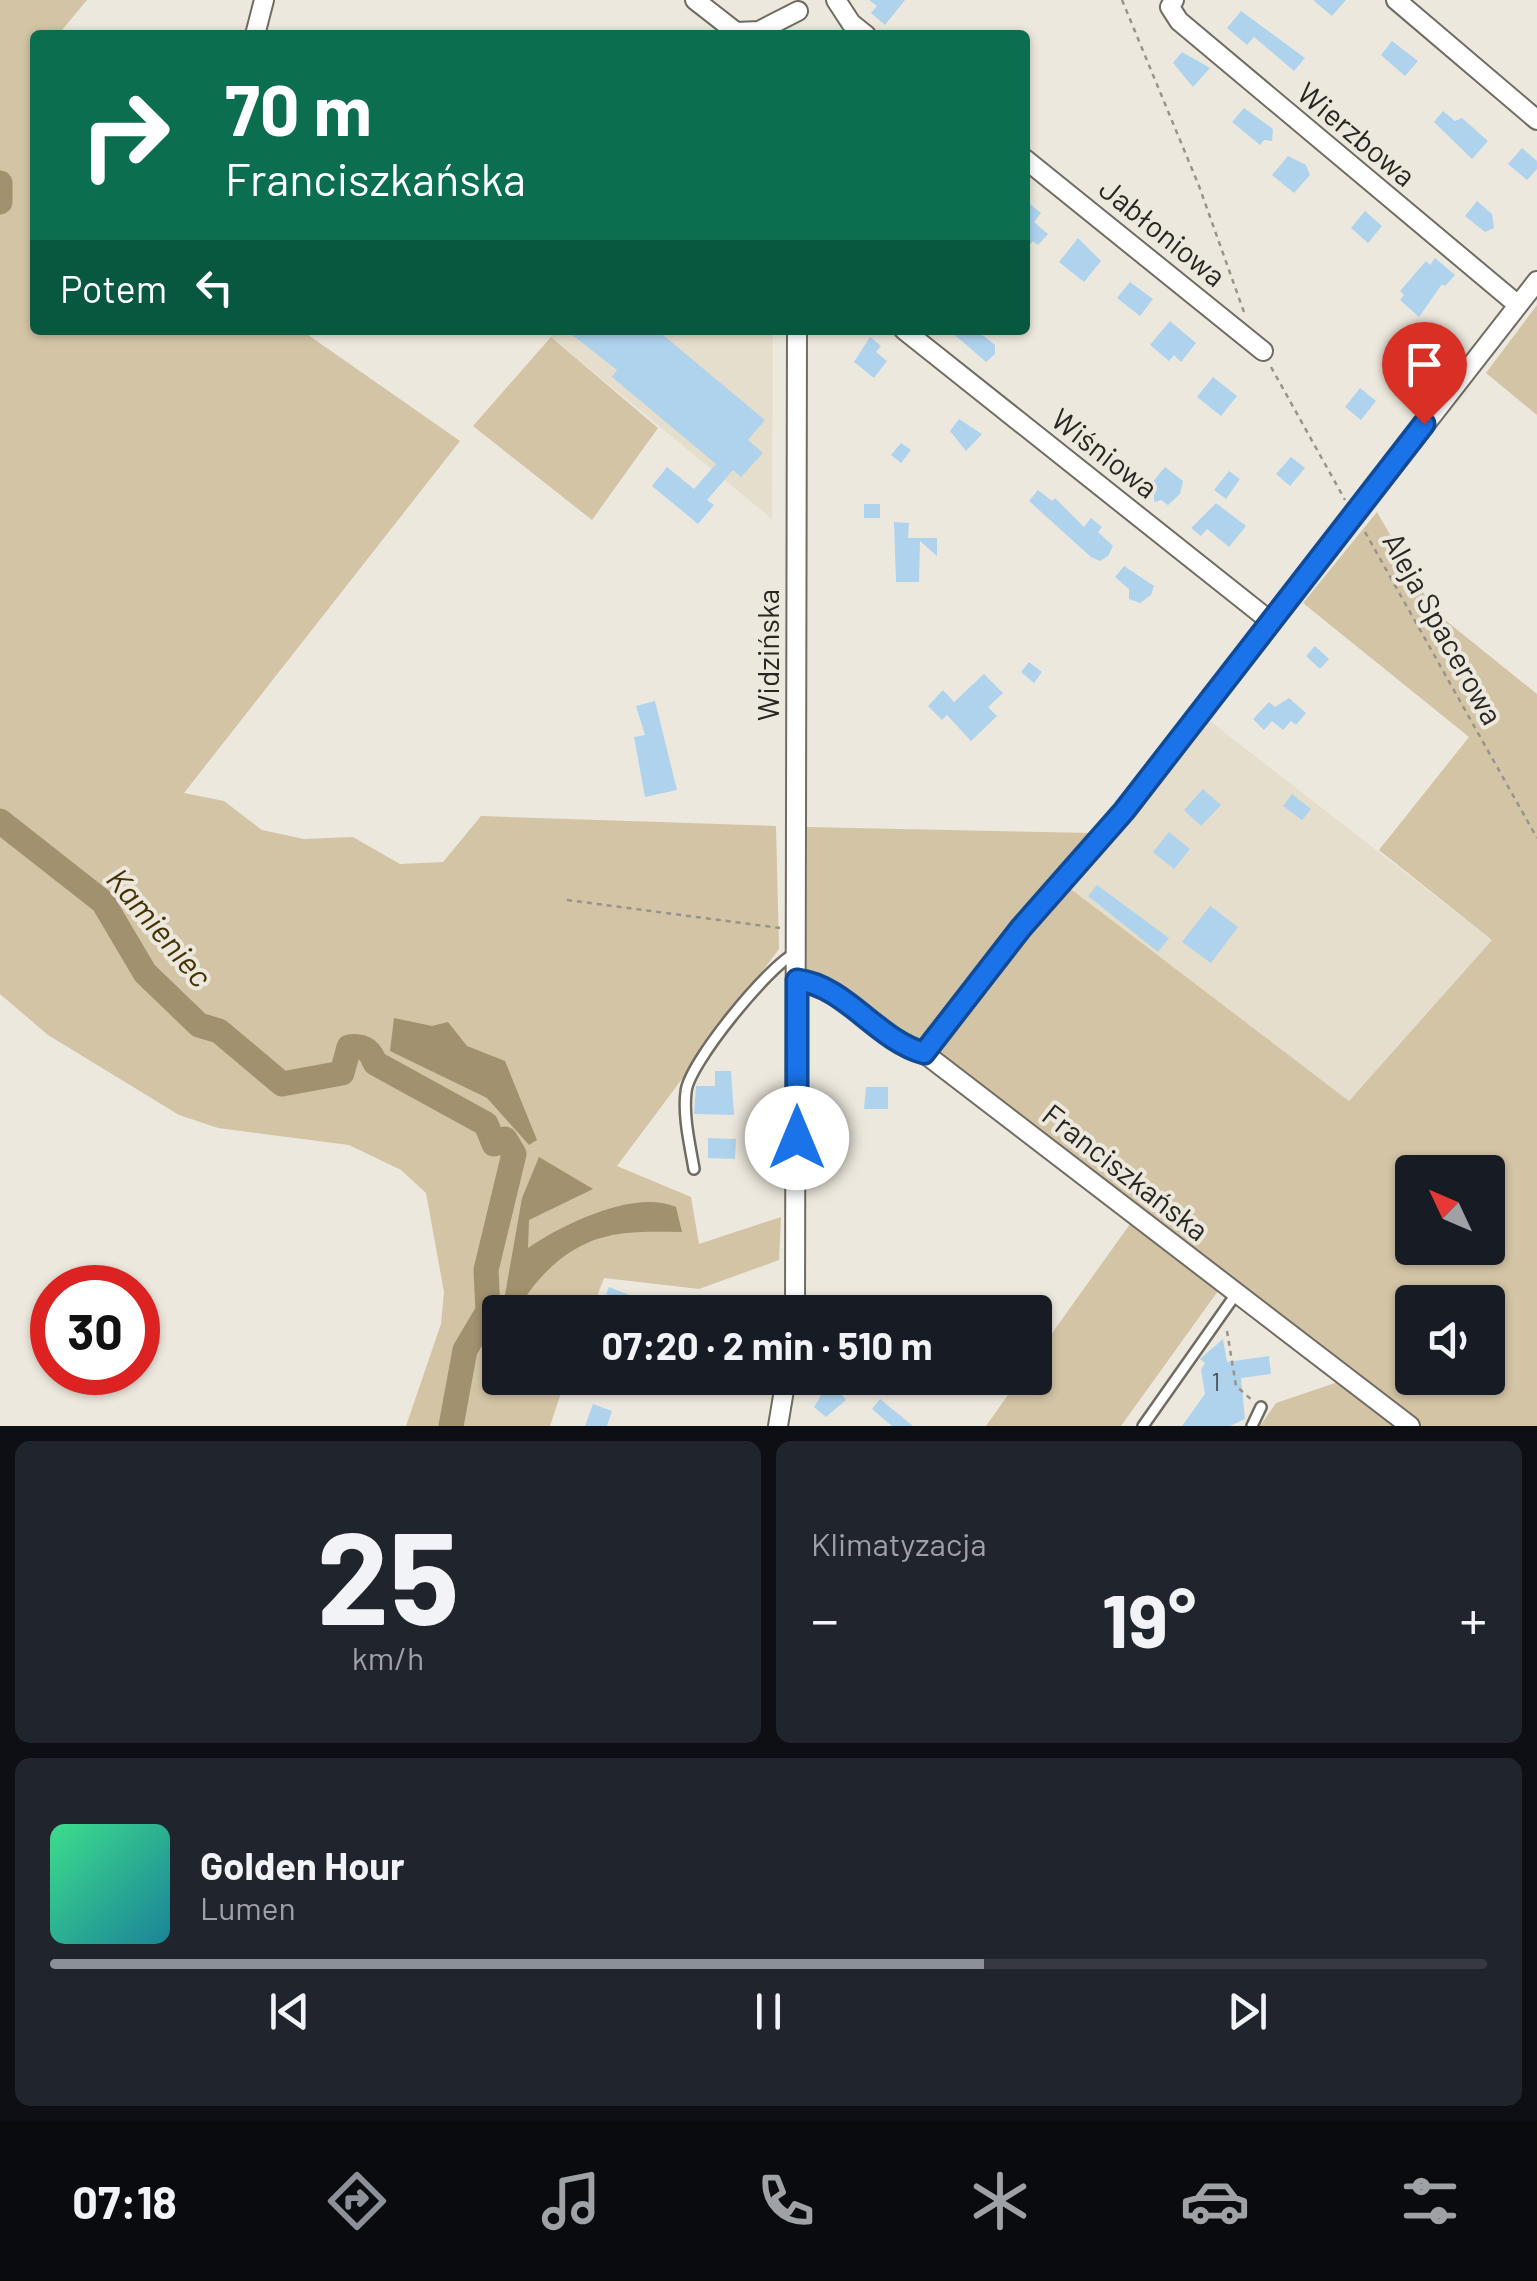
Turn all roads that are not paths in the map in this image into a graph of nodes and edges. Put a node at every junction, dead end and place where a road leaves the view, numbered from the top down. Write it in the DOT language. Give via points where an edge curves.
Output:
graph roads {
  1 [pos="264,0"];
  2 [pos="695,0"];
  3 [pos="836,0"];
  4 [pos="1174,0"];
  5 [pos="1396,0"];
  6 [pos="798,6"];
  7 [pos="256,30"];
  8 [pos="733,30"];
  9 [pos="761,30"];
  10 [pos="860,30"];
  11 [pos="1537,120"];
  12 [pos="1030,163"];
  13 [pos="1537,282"];
  14 [pos="1518,305"];
  15 [pos="797,335"];
  16 [pos="910,335"];
  17 [pos="1263,351"];
  18 [pos="1270,620"];
  19 [pos="797,952"];
  20 [pos="797,980"];
  21 [pos="924,1053"];
  22 [pos="694,1169"];
  23 [pos="1236,1294"];
  24 [pos="796,1295"];
  25 [pos="783,1395"];
  26 [pos="1261,1407"];
  27 [pos="778,1426"];
  28 [pos="1143,1426"];
  29 [pos="1252,1426"];
  30 [pos="1410,1426"];
  1 -- 7 [label="street"];
  2 -- 8 [label="street"];
  3 -- 10 [label="street"];
  4 -- 14 [label="street, Wierzbowa" via="1170,7 1179,20"];
  5 -- 11 [label="street"];
  6 -- 9 [label="street"];
  12 -- 17 [label="street, Jabłoniowa"];
  13 -- 14 [label="street"];
  14 -- 18 [label="street"];
  15 -- 19 [label="street, Widzińska"];
  16 -- 18 [label="street, Wiśniowa"];
  18 -- 21 [label="street" via="1124,811"];
  19 -- 20 [label="street, Widzińska"];
  19 -- 22 [label="lane" via="760,984 690,1073"];
  20 -- 21 [label="street, Franciszkańska" via="823,988"];
  20 -- 24 [label="street, Widzińska"];
  21 -- 23 [label="street, Franciszkańska"];
  23 -- 28 [label="lane"];
  23 -- 30 [label="street, Franciszkańska"];
  25 -- 27 [label="street"];
  26 -- 29 [label="lane"];
}
